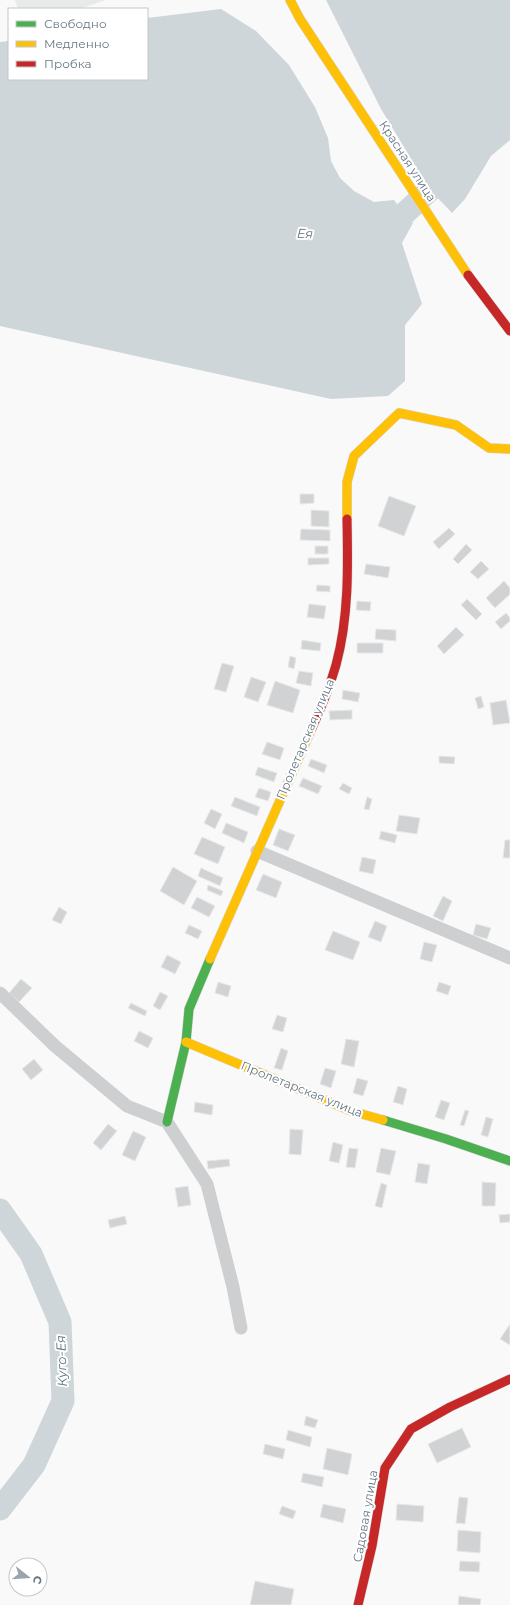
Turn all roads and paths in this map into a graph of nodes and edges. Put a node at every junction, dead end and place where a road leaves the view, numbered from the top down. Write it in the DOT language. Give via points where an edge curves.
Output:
graph roads {
  1 [pos="290,0"];
  2 [pos="510,331"];
  3 [pos="510,448"];
  4 [pos="257,851"];
  5 [pos="510,958"];
  6 [pos="0,993"];
  7 [pos="186,1042"];
  8 [pos="167,1122"];
  9 [pos="510,1161"];
  10 [pos="241,1328"];
  11 [pos="510,1379"];
  12 [pos="358,1605"];
  1 -- 2 [label="street, Красная улица" via="469,277"];
  3 -- 4 [label="street, Пролетарская улица" via="489,448 456,425 399,413 354,456 347,482 348,579 336,665 316,720"];
  4 -- 5 [label="street"];
  4 -- 7 [label="street, Пролетарская улица" via="189,1009"];
  6 -- 8 [label="street" via="55,1046 127,1106"];
  7 -- 8 [label="street, Пролетарская улица"];
  7 -- 9 [label="street, Пролетарская улица" via="350,1111"];
  8 -- 10 [label="street" via="207,1184"];
  11 -- 12 [label="street, Садовая улица" via="410,1429 385,1468 372,1546"];
}
